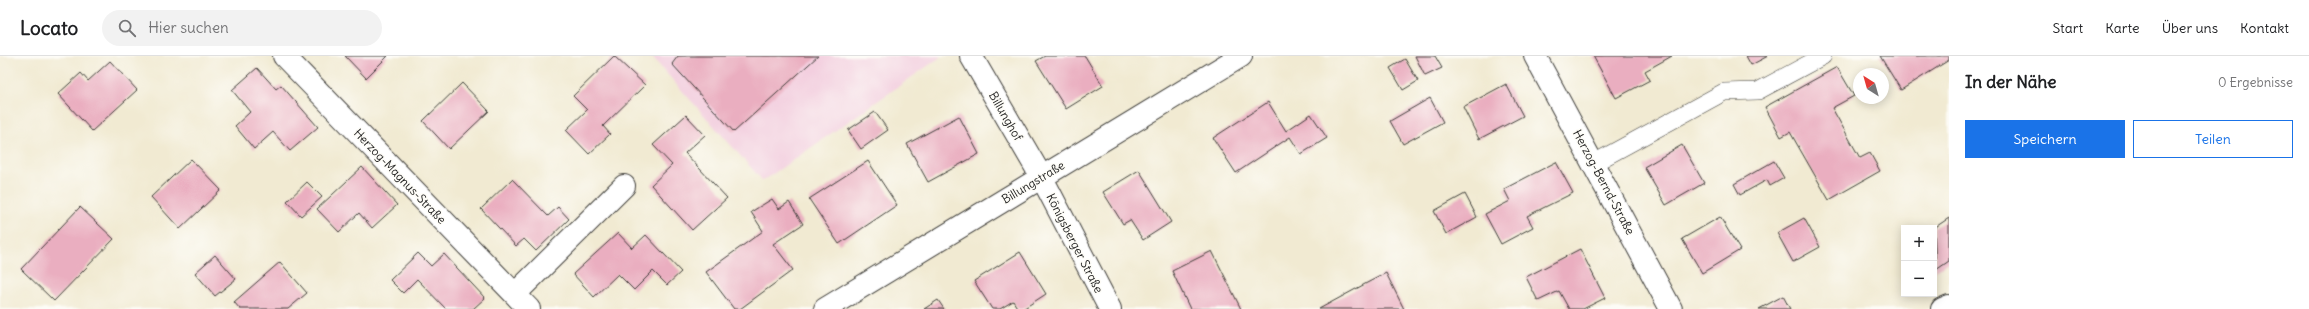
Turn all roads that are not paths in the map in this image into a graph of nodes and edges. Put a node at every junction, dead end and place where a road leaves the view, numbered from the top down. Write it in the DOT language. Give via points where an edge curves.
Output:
graph roads {
  1 [pos="285,56"];
  2 [pos="972,56"];
  3 [pos="1241,56"];
  4 [pos="1535,56"];
  5 [pos="1824,56"];
  6 [pos="1594,163"];
  7 [pos="1041,176"];
  8 [pos="624,186"];
  9 [pos="522,302"];
  10 [pos="1949,306"];
  11 [pos="834,307"];
  12 [pos="1110,309"];
  13 [pos="1671,309"];
  14 [pos="1942,309"];
  1 -- 9 [label="street, Herzog-Magnus-Straße"];
  2 -- 7 [label="street, Billunghof"];
  3 -- 7 [label="street, Billungstraße"];
  4 -- 6 [label="street, Herzog-Bernd-Straße"];
  5 -- 6 [label="lane" via="1758,91 1724,92"];
  6 -- 13 [label="street, Herzog-Bernd-Straße"];
  7 -- 11 [label="street, Billungstraße"];
  7 -- 12 [label="street, Königsberger Straße"];
  8 -- 9 [label="street, Herzog-Magnus-Straße"];
  10 -- 14 [label="street"];
}
